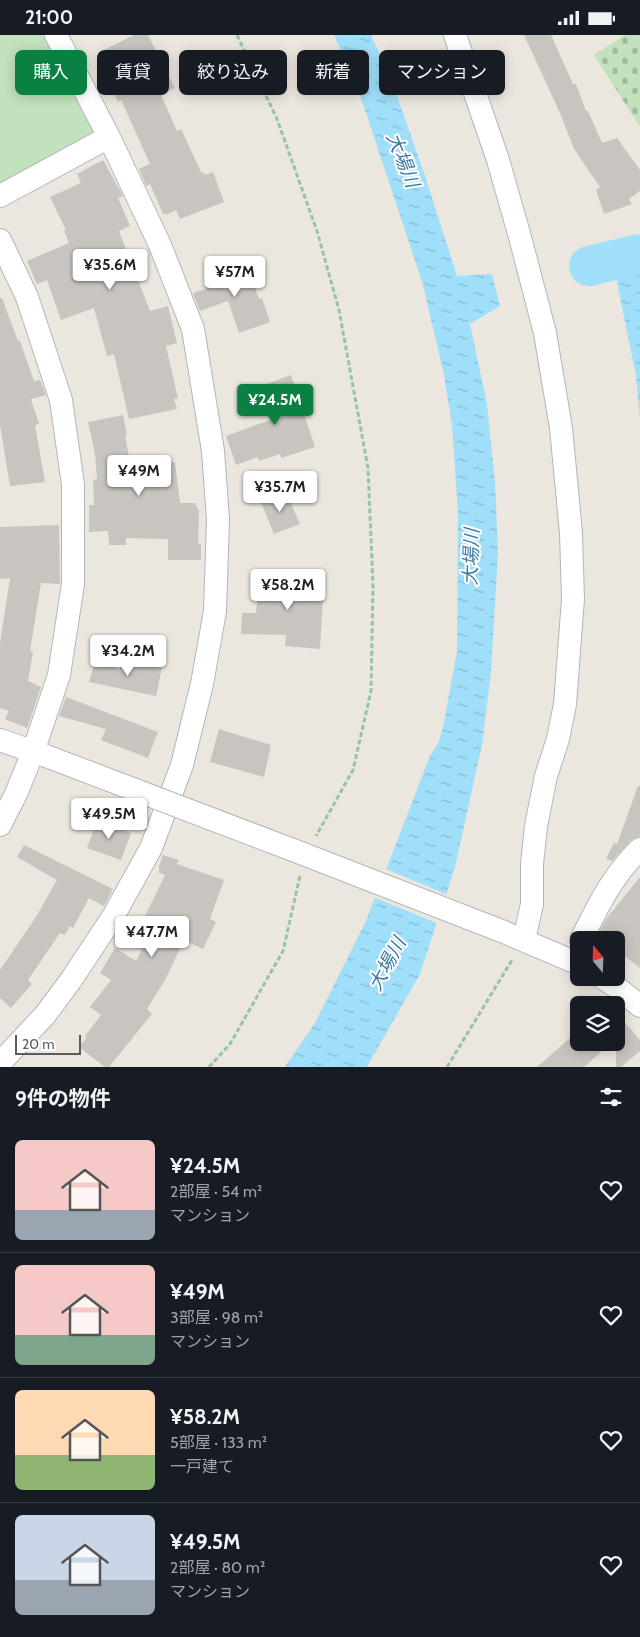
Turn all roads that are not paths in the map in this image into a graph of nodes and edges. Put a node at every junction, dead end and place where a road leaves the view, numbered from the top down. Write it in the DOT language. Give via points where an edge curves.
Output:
graph roads {
  1 [pos="56,35"];
  2 [pos="455,35"];
  3 [pos="109,137"];
  4 [pos="0,196"];
  5 [pos="0,240"];
  6 [pos="0,740"];
  7 [pos="40,754"];
  8 [pos="0,825"];
  9 [pos="640,849"];
  10 [pos="585,931"];
  11 [pos="514,936"];
  12 [pos="570,960"];
  13 [pos="615,986"];
  14 [pos="640,1006"];
  15 [pos="0,1063"];
  1 -- 3 [label="street"];
  2 -- 11 [label="street" via="500,168 545,333 561,428 571,533 573,599 565,704 536,826 532,904"];
  3 -- 4 [label="street"];
  3 -- 15 [label="street" via="160,245 193,329 213,451 218,519 215,611 202,684 182,765 151,848 114,915 72,980 45,1015"];
  5 -- 7 [label="street" via="27,297 61,400 73,485 73,584 59,675"];
  6 -- 7 [label="street"];
  7 -- 8 [label="street"];
  7 -- 11 [label="street, bridge"];
  9 -- 10 [label="street" via="603,895"];
  11 -- 12 [label="street"];
  13 -- 14 [label="street"];
}
